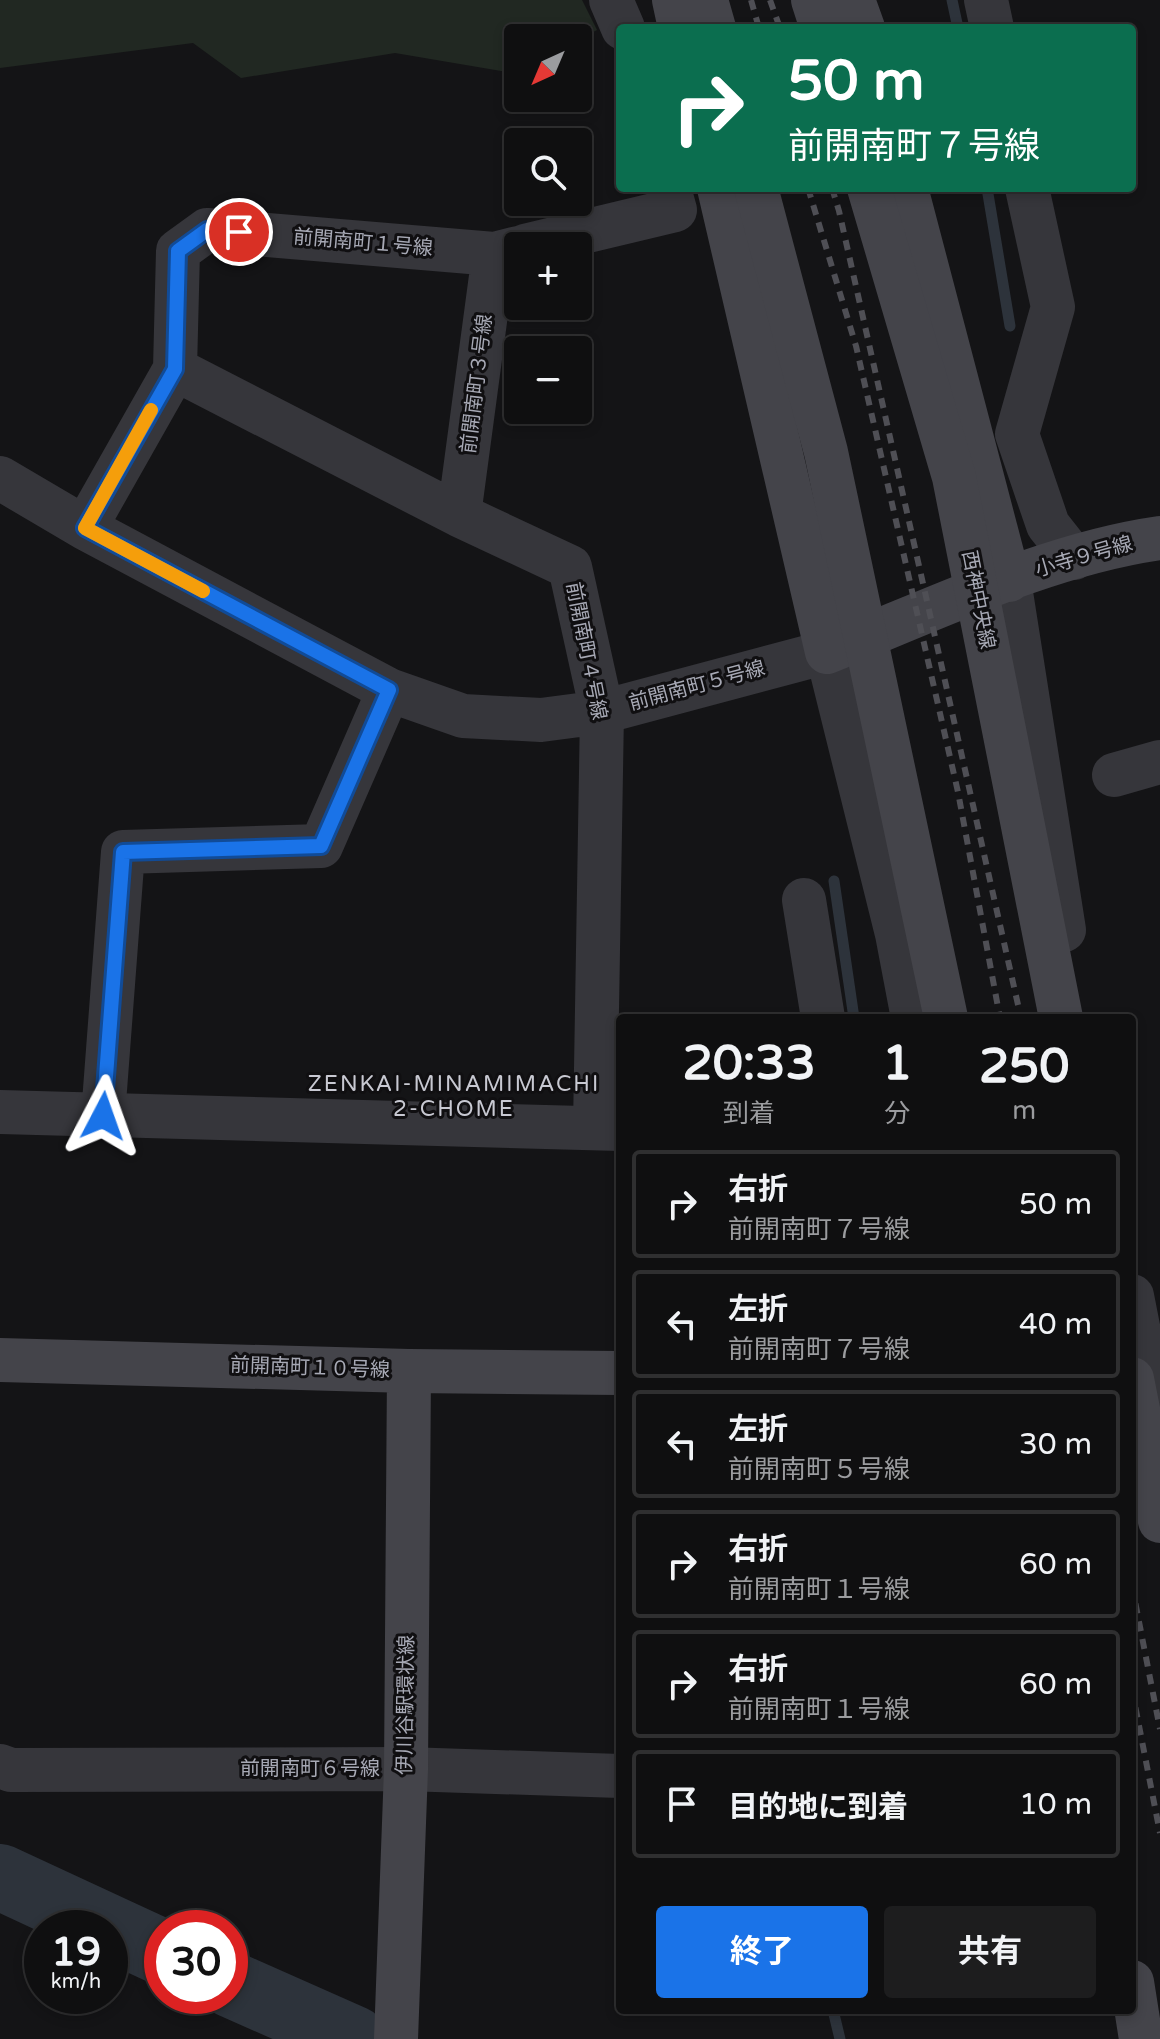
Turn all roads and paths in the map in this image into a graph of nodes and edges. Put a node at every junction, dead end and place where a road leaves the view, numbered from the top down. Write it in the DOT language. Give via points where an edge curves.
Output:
graph roads {
  1 [pos="611,0"];
  2 [pos="674,0"];
  3 [pos="986,0"];
  4 [pos="826,10"];
  5 [pos="704,20"];
  6 [pos="621,24"];
  7 [pos="855,24"];
  8 [pos="991,24"];
  9 [pos="670,192"];
  10 [pos="720,192"];
  11 [pos="757,192"];
  12 [pos="870,192"];
  13 [pos="907,192"];
  14 [pos="1028,192"];
  15 [pos="583,232"];
  16 [pos="504,249"];
  17 [pos="504,289"];
  18 [pos="175,369"];
  19 [pos="0,478"];
  20 [pos="459,515"];
  21 [pos="85,528"];
  22 [pos="1160,538"];
  23 [pos="1074,558"];
  24 [pos="1009,580"];
  25 [pos="827,652"];
  26 [pos="389,690"];
  27 [pos="602,712"];
  28 [pos="1160,762"];
  29 [pos="1114,775"];
  30 [pos="804,900"];
  31 [pos="822,1014"];
  32 [pos="912,1014"];
  33 [pos="945,1014"];
  34 [pos="1060,1014"];
  35 [pos="1077,1014"];
  36 [pos="0,1112"];
  37 [pos="103,1116"];
  38 [pos="607,1129"];
  39 [pos="1136,1317"];
  40 [pos="0,1360"];
  41 [pos="409,1371"];
  42 [pos="616,1373"];
  43 [pos="1136,1399"];
  44 [pos="1160,1440"];
  45 [pos="1160,1521"];
  46 [pos="0,1766"];
  47 [pos="406,1769"];
  48 [pos="616,1776"];
  49 [pos="1136,2007"];
  50 [pos="1127,2014"];
  51 [pos="396,2039"];
  52 [pos="1131,2039"];
  53 [pos="1141,2039"];
  1 -- 6 [label="street"];
  2 -- 5 [label="street"];
  3 -- 8 [label="street"];
  4 -- 7 [label="street"];
  9 -- 15 [label="street, 前開南町１号線" via="675,210"];
  10 -- 25 [label="street"];
  11 -- 33 [label="street, bridge" via="826,452"];
  12 -- 34 [label="street, 西神中央線, bridge" via="954,477"];
  13 -- 24 [label="street"];
  14 -- 23 [label="street" via="1053,307 1017,434 1048,525"];
  16 -- 18 [label="street, 前開南町１号線" via="207,230 178,251"];
  17 -- 20 [label="street, 前開南町３号線"];
  18 -- 20 [label="street, 前開南町４号線"];
  18 -- 21 [label="street, 前開南町１号線"];
  19 -- 21 [label="street, 前開南町５号線"];
  20 -- 27 [label="street, 前開南町４号線" via="570,567"];
  21 -- 26 [label="street, 前開南町５号線"];
  22 -- 23 [label="street, 小寺９号線"];
  23 -- 24 [label="street, 小寺９号線"];
  24 -- 25 [label="street, 小寺９号線"];
  24 -- 35 [label="street, 西神中央線"];
  25 -- 27 [label="street, 前開南町５号線"];
  25 -- 32 [label="street"];
  26 -- 27 [label="street, 前開南町５号線" via="463,716 541,720"];
  26 -- 37 [label="street" via="321,846 123,852"];
  27 -- 38 [label="street, 前開南町４号線"];
  28 -- 29 [label="street"];
  30 -- 31 [label="street"];
  36 -- 37 [label="street"];
  37 -- 38 [label="street"];
  39 -- 44 [label="street"];
  40 -- 41 [label="street, 前開南町１０号線"];
  41 -- 42 [label="street, 前開南町１０号線"];
  41 -- 47 [label="street, 伊川谷駅環状線"];
  43 -- 45 [label="street"];
  46 -- 47 [label="street, 前開南町６号線"];
  47 -- 48 [label="street, 前開南町６号線"];
  47 -- 51 [label="street, 伊川谷駅環状線"];
  49 -- 53 [label="street"];
  50 -- 52 [label="street"];
}
